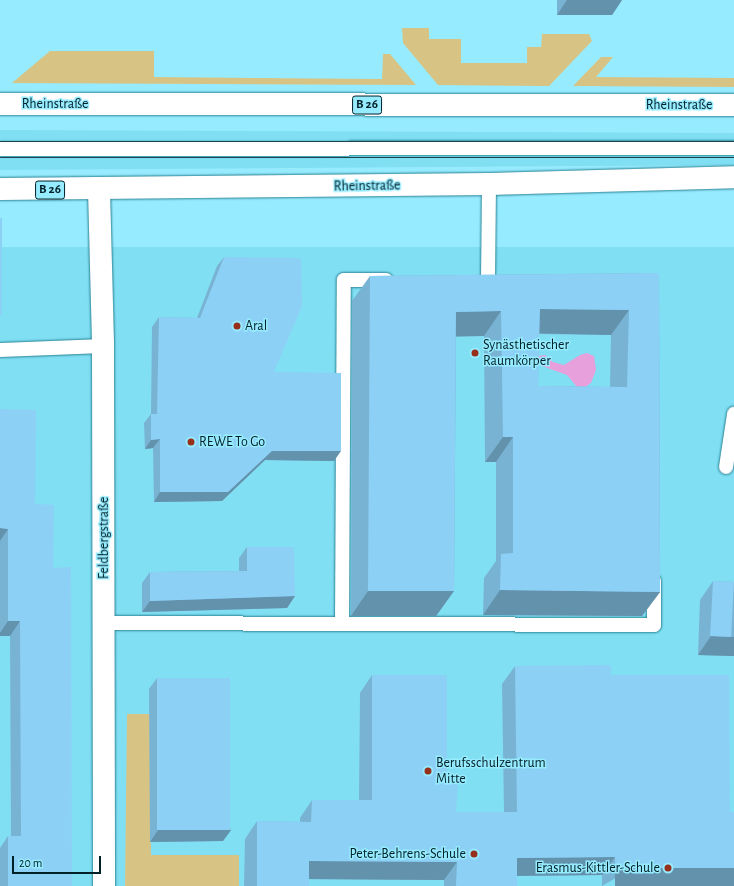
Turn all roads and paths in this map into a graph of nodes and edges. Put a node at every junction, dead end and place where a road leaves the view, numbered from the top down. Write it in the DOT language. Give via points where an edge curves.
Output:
graph roads {
  1 [pos="0,104"];
  2 [pos="734,105"];
  3 [pos="734,148"];
  4 [pos="0,149"];
  5 [pos="734,177"];
  6 [pos="489,184"];
  7 [pos="0,189"];
  8 [pos="99,190"];
  9 [pos="398,280"];
  10 [pos="504,281"];
  11 [pos="103,346"];
  12 [pos="0,350"];
  13 [pos="734,414"];
  14 [pos="726,466"];
  15 [pos="654,569"];
  16 [pos="105,623"];
  17 [pos="342,624"];
  18 [pos="104,886"];
  1 -- 2 [label="main road, Rheinstraße / B 26"];
  3 -- 4 [label="lane"];
  5 -- 6 [label="main road, Rheinstraße / B 26"];
  6 -- 8 [label="main road, Rheinstraße / B 26"];
  6 -- 10 [label="lane" via="482,281"];
  7 -- 8 [label="main road, Rheinstraße / B 26"];
  8 -- 11 [label="main road, Feldbergstraße"];
  9 -- 17 [label="lane" via="344,280"];
  11 -- 12 [label="lane"];
  11 -- 16 [label="main road, Feldbergstraße"];
  13 -- 14 [label="lane"];
  15 -- 17 [label="lane" via="654,625 373,620"];
  16 -- 17 [label="lane"];
  16 -- 18 [label="main road, Feldbergstraße"];
}
